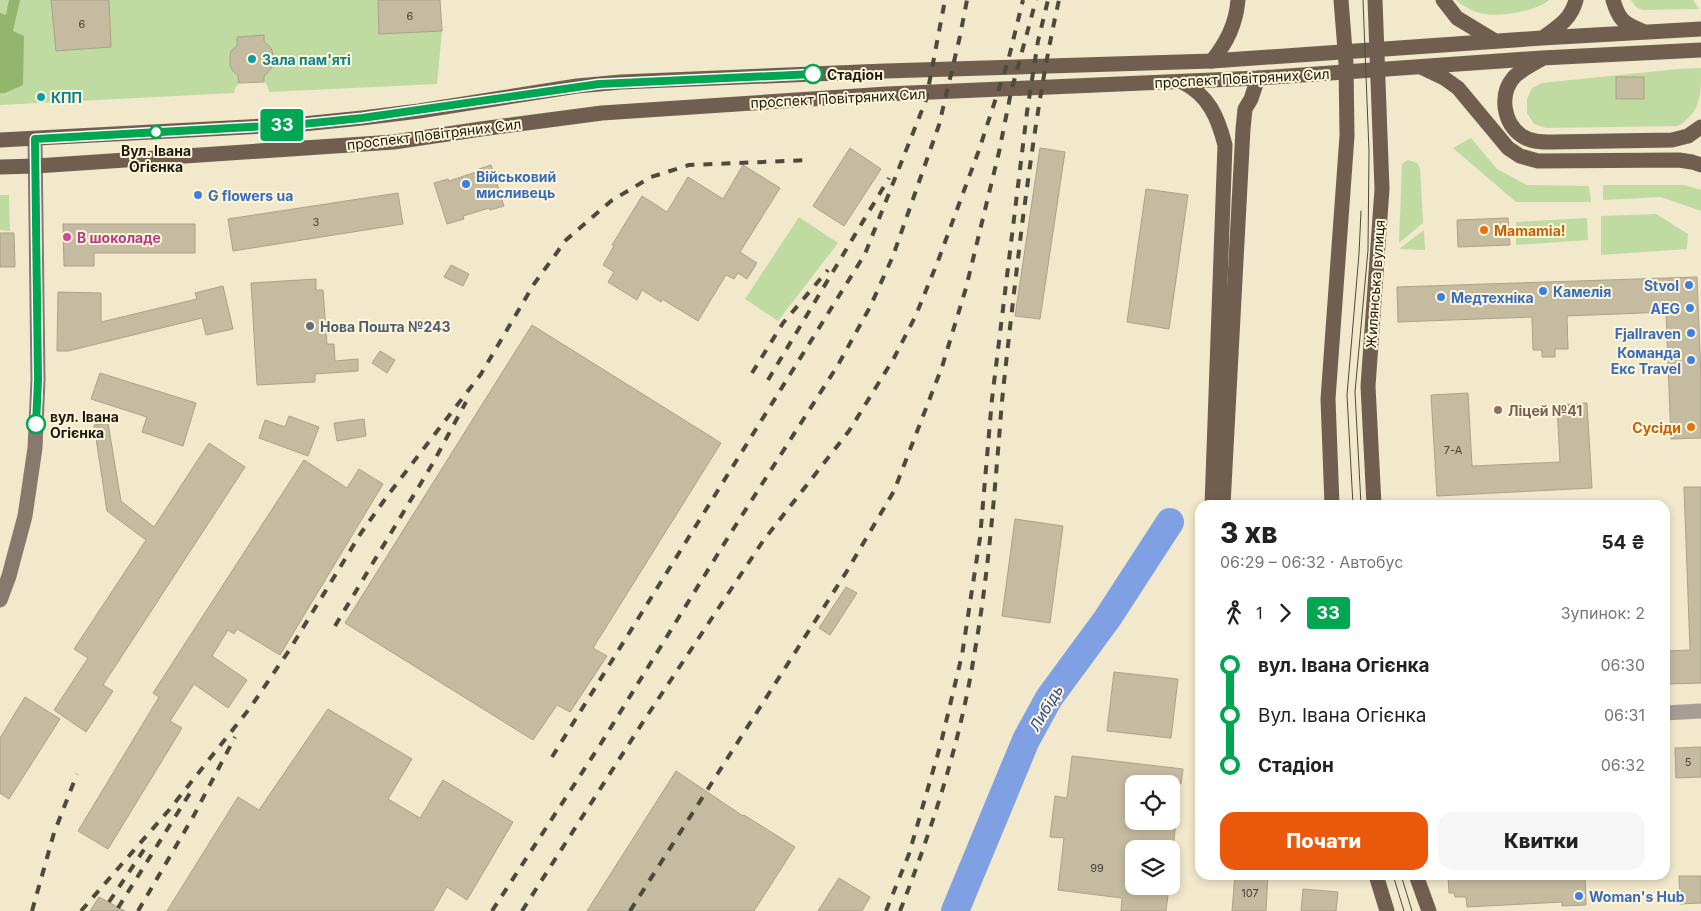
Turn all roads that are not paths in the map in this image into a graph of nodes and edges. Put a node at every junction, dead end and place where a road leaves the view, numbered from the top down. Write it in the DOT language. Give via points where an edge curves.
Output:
graph roads {
  1 [pos="1238,0"];
  2 [pos="1341,0"];
  3 [pos="1375,0"];
  4 [pos="1443,0"];
  5 [pos="1576,0"];
  6 [pos="1613,0"];
  7 [pos="1701,29"];
  8 [pos="1644,31"];
  9 [pos="1542,38"];
  10 [pos="1495,41"];
  11 [pos="1701,50"];
  12 [pos="1542,58"];
  13 [pos="1212,61"];
  14 [pos="1422,67"];
  15 [pos="1258,78"];
  16 [pos="1182,82"];
  17 [pos="1701,127"];
  18 [pos="35,139"];
  19 [pos="0,140"];
  20 [pos="1701,165"];
  21 [pos="36,166"];
  22 [pos="0,167"];
  23 [pos="1212,500"];
  24 [pos="1223,500"];
  25 [pos="1332,500"];
  26 [pos="1374,500"];
  27 [pos="0,600"];
  28 [pos="1701,711"];
  29 [pos="1670,713"];
  30 [pos="1378,880"];
  31 [pos="1418,880"];
  32 [pos="1387,911"];
  33 [pos="1429,911"];
  1 -- 13 [label="main road" via="1231,33"];
  2 -- 25 [label="main road" via="1347,136 1328,399"];
  3 -- 26 [label="main road, Жилянська вулиця" via="1382,189 1368,386"];
  4 -- 10 [label="main road" via="1457,18"];
  5 -- 9 [label="main road" via="1573,12"];
  6 -- 8 [label="main road" via="1626,24"];
  7 -- 8 [label="main road, проспект Повітряних Сил"];
  8 -- 9 [label="main road, проспект Повітряних Сил"];
  9 -- 10 [label="main road, проспект Повітряних Сил"];
  10 -- 13 [label="main road, проспект Повітряних Сил"];
  11 -- 12 [label="main road, проспект Повітряних Сил"];
  12 -- 14 [label="main road, проспект Повітряних Сил"];
  12 -- 17 [label="main road" via="1514,78 1505,90 1510,124 1521,135 1535,141 1552,142 1672,140 1688,136"];
  13 -- 18 [label="main road, проспект Повітряних Сил" via="599,84 303,124"];
  14 -- 15 [label="main road, проспект Повітряних Сил"];
  14 -- 20 [label="main road" via="1458,88 1508,148 1520,156 1538,161 1679,160"];
  15 -- 16 [label="main road, проспект Повітряних Сил"];
  15 -- 24 [label="main road" via="1245,108 1243,129"];
  16 -- 21 [label="main road, проспект Повітряних Сил" via="887,94 602,113 394,142"];
  16 -- 23 [label="main road" via="1207,102 1219,122 1225,144"];
  18 -- 19 [label="main road, проспект Повітряних Сил"];
  18 -- 21 [label="street"];
  21 -- 22 [label="main road, проспект Повітряних Сил"];
  21 -- 27 [label="street" via="38,380 35,448 24,516"];
  28 -- 29 [label="street"];
  30 -- 32 [label="main road"];
  31 -- 33 [label="main road"];
}
